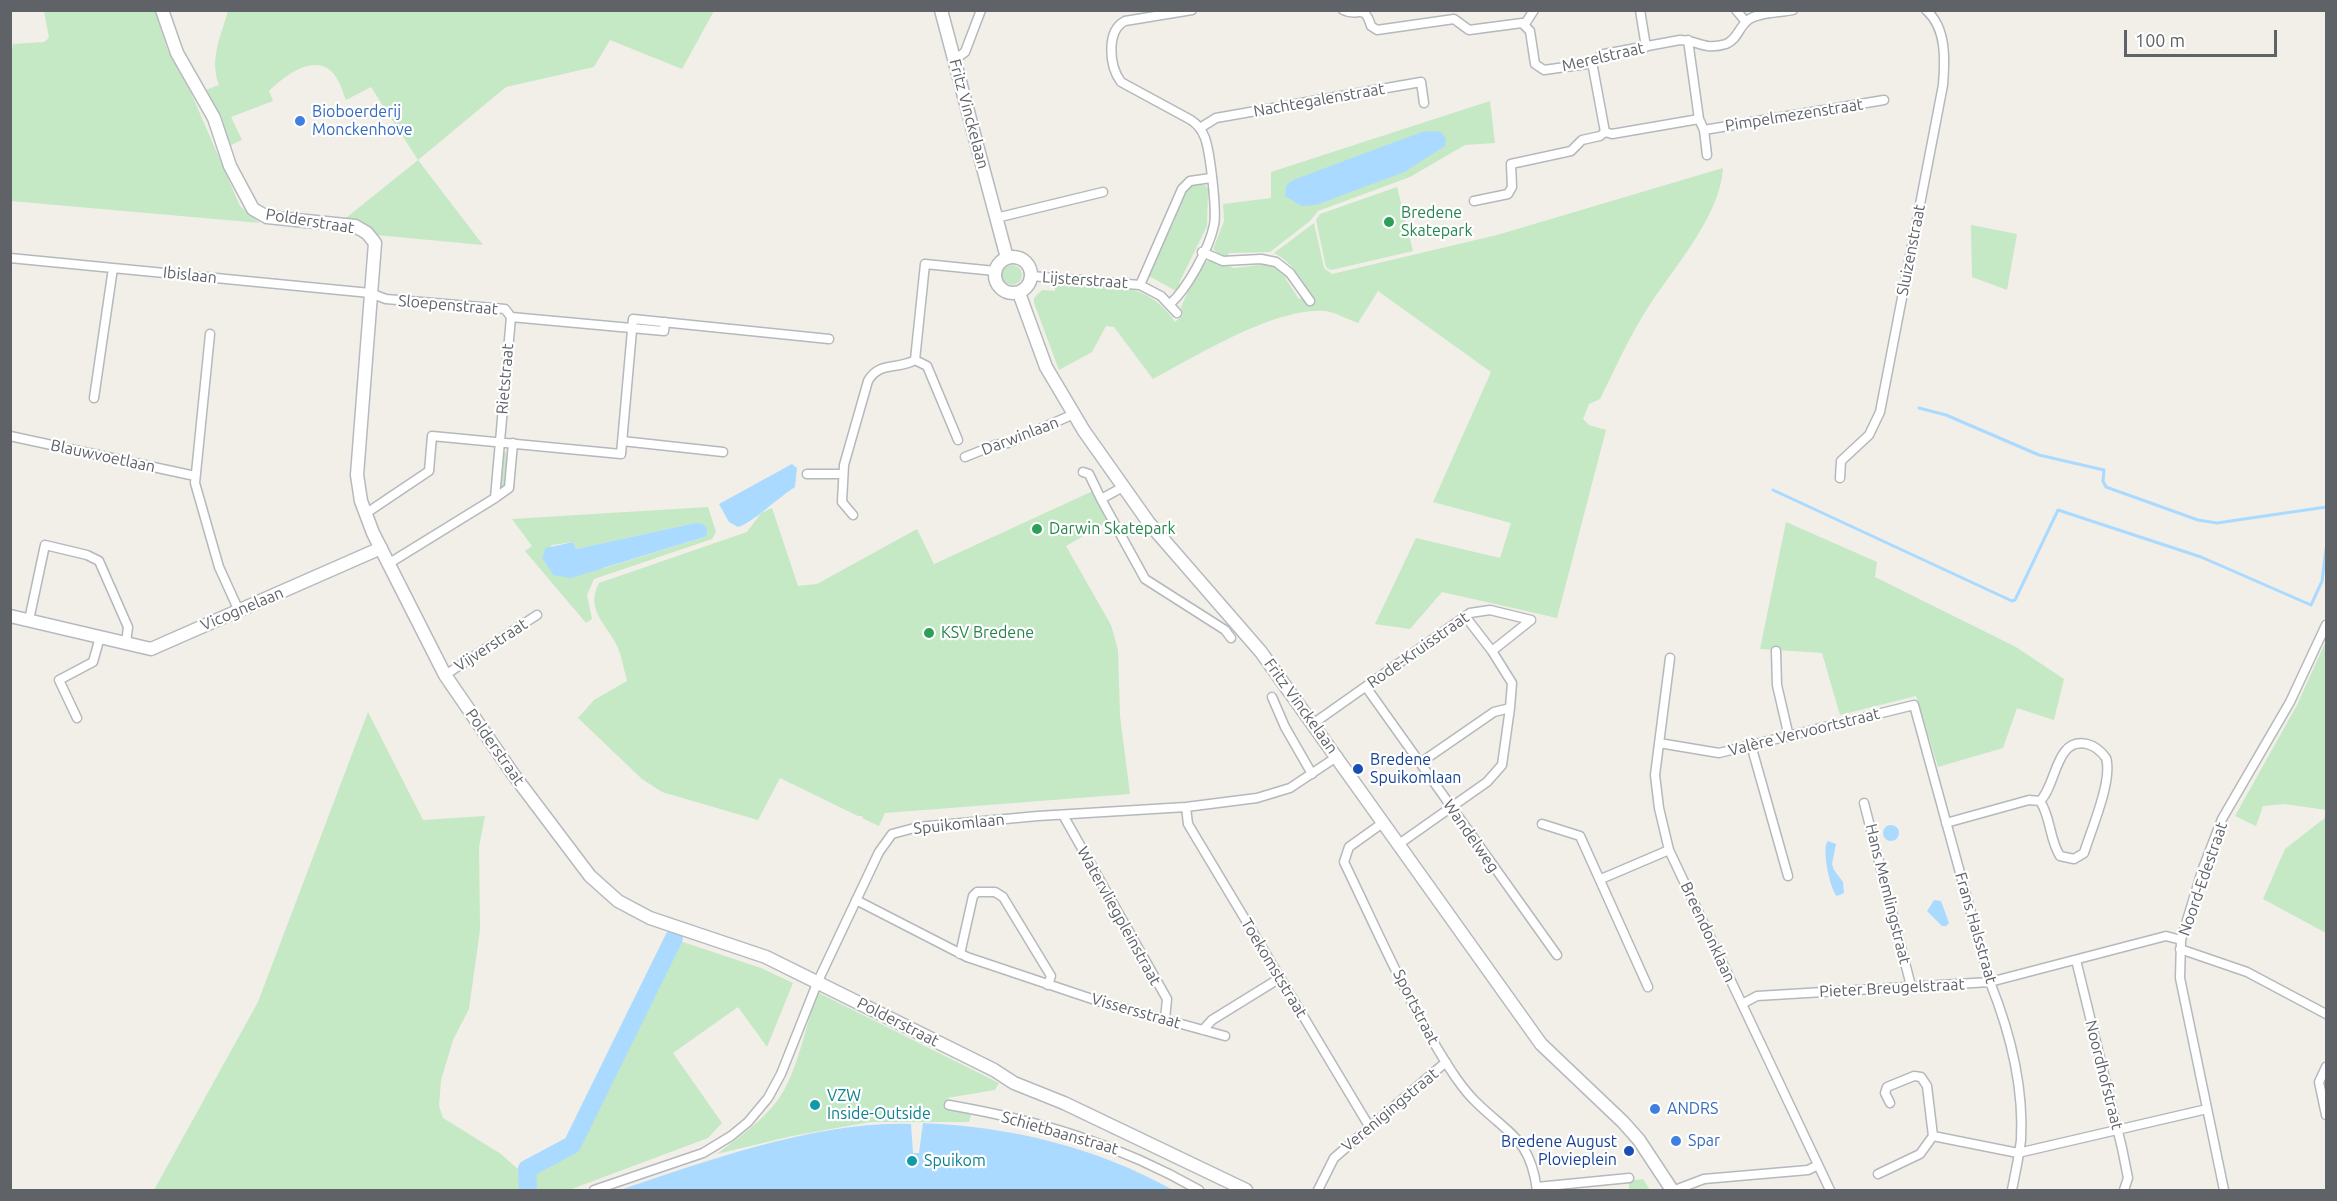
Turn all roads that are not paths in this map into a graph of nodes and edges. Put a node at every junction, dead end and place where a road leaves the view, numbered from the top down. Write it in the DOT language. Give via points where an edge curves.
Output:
graph roads {
  1 [pos="162,10"];
  2 [pos="941,10"];
  3 [pos="981,10"];
  4 [pos="1192,10"];
  5 [pos="1343,10"];
  6 [pos="1534,10"];
  7 [pos="1640,10"];
  8 [pos="1737,10"];
  9 [pos="1793,10"];
  10 [pos="1926,10"];
  11 [pos="1177,12"];
  12 [pos="1746,22"];
  13 [pos="1524,24"];
  14 [pos="1688,40"];
  15 [pos="1646,47"];
  16 [pos="954,60"];
  17 [pos="1592,62"];
  18 [pos="1884,100"];
  19 [pos="1424,103"];
  20 [pos="1699,119"];
  21 [pos="1200,128"];
  22 [pos="1704,130"];
  23 [pos="1605,132"];
  24 [pos="1707,155"];
  25 [pos="1211,178"];
  26 [pos="1103,192"];
  27 [pos="1474,201"];
  28 [pos="996,218"];
  29 [pos="1202,252"];
  30 [pos="10,258"];
  31 [pos="1007,258"];
  32 [pos="113,268"];
  33 [pos="994,271"];
  34 [pos="1031,276"];
  35 [pos="1140,285"];
  36 [pos="370,293"];
  37 [pos="1018,293"];
  38 [pos="1310,301"];
  39 [pos="1170,304"];
  40 [pos="1178,313"];
  41 [pos="511,317"];
  42 [pos="632,328"];
  43 [pos="210,334"];
  44 [pos="828,339"];
  45 [pos="915,360"];
  46 [pos="94,398"];
  47 [pos="1074,414"];
  48 [pos="10,436"];
  49 [pos="958,440"];
  50 [pos="622,441"];
  51 [pos="499,442"];
  52 [pos="513,443"];
  53 [pos="723,452"];
  54 [pos="965,457"];
  55 [pos="1083,472"];
  56 [pos="807,474"];
  57 [pos="843,474"];
  58 [pos="195,476"];
  59 [pos="1840,478"];
  60 [pos="1123,487"];
  61 [pos="495,498"];
  62 [pos="1101,498"];
  63 [pos="365,514"];
  64 [pos="853,515"];
  65 [pos="381,548"];
  66 [pos="388,564"];
  67 [pos="239,611"];
  68 [pos="537,615"];
  69 [pos="10,616"];
  70 [pos="1465,616"];
  71 [pos="29,620"];
  72 [pos="1236,621"];
  73 [pos="2326,625"];
  74 [pos="100,637"];
  75 [pos="126,643"];
  76 [pos="1492,651"];
  77 [pos="1776,651"];
  78 [pos="1670,658"];
  79 [pos="445,675"];
  80 [pos="1366,687"];
  81 [pos="1272,697"];
  82 [pos="1914,705"];
  83 [pos="1510,708"];
  84 [pos="77,718"];
  85 [pos="1314,723"];
  86 [pos="1789,737"];
  87 [pos="1659,742"];
  88 [pos="1751,745"];
  89 [pos="1338,756"];
  90 [pos="1420,764"];
  91 [pos="1312,774"];
  92 [pos="2040,801"];
  93 [pos="1864,803"];
  94 [pos="1186,807"];
  95 [pos="1451,808"];
  96 [pos="1063,815"];
  97 [pos="1384,822"];
  98 [pos="1946,823"];
  99 [pos="1542,824"];
  100 [pos="1399,844"];
  101 [pos="1670,850"];
  102 [pos="1788,876"];
  103 [pos="1601,879"];
  104 [pos="856,900"];
  105 [pos="2181,944"];
  106 [pos="960,954"];
  107 [pos="1557,956"];
  108 [pos="2076,960"];
  109 [pos="1280,978"];
  110 [pos="818,981"];
  111 [pos="1990,982"];
  112 [pos="1048,984"];
  113 [pos="1911,986"];
  114 [pos="1648,987"];
  115 [pos="1742,1004"];
  116 [pos="2326,1014"];
  117 [pos="1165,1018"];
  118 [pos="1203,1030"];
  119 [pos="1225,1036"];
  120 [pos="1446,1062"];
  121 [pos="2326,1067"];
  122 [pos="1890,1103"];
  123 [pos="949,1105"];
  124 [pos="2207,1109"];
  125 [pos="2326,1114"];
  126 [pos="1369,1126"];
  127 [pos="2116,1128"];
  128 [pos="1933,1136"];
  129 [pos="2018,1153"];
  130 [pos="1818,1165"];
  131 [pos="1878,1173"];
  132 [pos="1629,1178"];
  133 [pos="1537,1189"];
  134 [pos="594,1191"];
  135 [pos="1199,1191"];
  136 [pos="1246,1191"];
  137 [pos="1318,1191"];
  138 [pos="1674,1191"];
  139 [pos="1830,1191"];
  140 [pos="2012,1191"];
  141 [pos="2124,1191"];
  142 [pos="2224,1191"];
  1 -- 36 [label="street, Polderstraat" via="177,53 214,118 230,166 253,209 267,217 355,226 367,233 375,243"];
  2 -- 16 [label="street, Fritz Vinckelaan"];
  3 -- 16 [label="street" via="965,52"];
  4 -- 11 [label="street"];
  5 -- 13 [label="street" via="1365,13 1371,27 1377,30 1454,19 1468,30"];
  6 -- 13 [label="street"];
  7 -- 15 [label="street"];
  8 -- 12 [label="street"];
  9 -- 12 [label="street"];
  10 -- 59 [label="street, Sluizenstraat" via="1936,24 1945,52 1942,86 1881,412 1869,435 1840,461"];
  11 -- 21 [label="street" via="1129,19 1119,25 1112,39 1115,70 1123,84"];
  12 -- 14 [label="street, Merelstraat" via="1727,44 1703,47"];
  13 -- 17 [label="street, Merelstraat" via="1530,31 1539,68"];
  14 -- 15 [label="street, Merelstraat"];
  14 -- 20 [label="street"];
  15 -- 17 [label="street, Merelstraat" via="1604,54"];
  16 -- 28 [label="street, Fritz Vinckelaan"];
  17 -- 23 [label="street"];
  18 -- 22 [label="street, Pimpelmezenstraat"];
  19 -- 21 [label="street, Nachtegalenstraat" via="1421,82 1216,118"];
  20 -- 22 [label="street"];
  20 -- 23 [label="street"];
  21 -- 25 [label="street"];
  22 -- 24 [label="street"];
  23 -- 27 [label="street" via="1582,140 1571,151 1510,164 1512,187 1508,194"];
  25 -- 29 [label="street" via="1215,222"];
  25 -- 35 [label="street, Lijsterstraat" via="1190,181 1182,189"];
  26 -- 28 [label="street"];
  28 -- 31 [label="street, Fritz Vinckelaan"];
  29 -- 38 [label="street" via="1225,261 1276,262 1290,273"];
  29 -- 39 [label="street" via="1183,293"];
  30 -- 32 [label="street, Ibislaan"];
  31 -- 33 [label="street"];
  31 -- 34 [label="street" via="1024,261"];
  32 -- 36 [label="street, Ibislaan"];
  32 -- 46 [label="street"];
  33 -- 37 [label="street" via="1000,289"];
  33 -- 45 [label="street" via="925,264"];
  34 -- 35 [label="street, Lijsterstraat"];
  34 -- 37 [label="street"];
  35 -- 39 [label="street, Lijsterstraat"];
  36 -- 41 [label="street, Sloepenstraat" via="386,300 505,309"];
  36 -- 63 [label="street, Polderstraat" via="357,475"];
  37 -- 47 [label="street, Fritz Vinckelaan" via="1046,367"];
  39 -- 40 [label="street, Lijsterstraat"];
  41 -- 42 [label="street, Sloepenstraat"];
  41 -- 51 [label="street, Rietstraat"];
  42 -- 44 [label="street, Sloepenstraat" via="633,319"];
  42 -- 50 [label="street"];
  43 -- 58 [label="street"];
  45 -- 49 [label="street" via="927,366"];
  45 -- 57 [label="street" via="905,366 881,367 873,372"];
  47 -- 54 [label="street, Darwinlaan"];
  47 -- 60 [label="street, Fritz Vinckelaan"];
  48 -- 58 [label="street, Blauwvoetlaan"];
  50 -- 52 [label="street" via="621,454"];
  50 -- 53 [label="street"];
  51 -- 52 [label="street"];
  51 -- 61 [label="street, Rietstraat"];
  51 -- 63 [label="street" via="432,436 429,471"];
  52 -- 61 [label="street" via="509,488"];
  55 -- 62 [label="street" via="1089,474"];
  56 -- 57 [label="street"];
  57 -- 64 [label="street" via="842,502"];
  58 -- 67 [label="street" via="207,531"];
  60 -- 62 [label="street"];
  60 -- 72 [label="street, Fritz Vinckelaan" via="1179,560"];
  61 -- 66 [label="street"];
  62 -- 72 [label="street" via="1145,579 1228,634"];
  63 -- 65 [label="street, Polderstraat"];
  65 -- 66 [label="street, Polderstraat"];
  65 -- 67 [label="street, Vicognelaan"];
  66 -- 79 [label="street, Polderstraat"];
  67 -- 75 [label="street, Vicognelaan" via="151,649"];
  68 -- 79 [label="street, Vijverstraat"];
  69 -- 71 [label="street, Vicognelaan"];
  70 -- 76 [label="street"];
  70 -- 76 [label="street, Rode-Kruisstraat" via="1490,610 1532,620"];
  70 -- 80 [label="street, Rode-Kruisstraat"];
  71 -- 74 [label="street, Vicognelaan"];
  71 -- 75 [label="street" via="45,545 99,561 128,627"];
  72 -- 85 [label="street, Fritz Vinckelaan"];
  73 -- 105 [label="street, Noord-Edestraat" via="2290,702 2222,819"];
  74 -- 75 [label="street, Vicognelaan"];
  74 -- 84 [label="street" via="93,662 59,680"];
  76 -- 83 [label="street" via="1512,683"];
  77 -- 86 [label="street" via="1777,685"];
  78 -- 87 [label="street, Breendonklaan"];
  79 -- 110 [label="street, Polderstraat" via="590,876 618,901 650,918 766,957"];
  80 -- 85 [label="street, Rode-Kruisstraat"];
  80 -- 90 [label="street, Wandelweg"];
  81 -- 91 [label="street"];
  82 -- 86 [label="street, Valère Vervoortstraat"];
  82 -- 98 [label="street, Frans Halsstraat"];
  83 -- 90 [label="street" via="1494,712"];
  83 -- 95 [label="street" via="1499,770"];
  85 -- 89 [label="street, Fritz Vinckelaan"];
  86 -- 88 [label="street, Valère Vervoortstraat"];
  87 -- 88 [label="street, Valère Vervoortstraat" via="1719,753"];
  87 -- 101 [label="street, Breendonklaan" via="1655,775"];
  88 -- 102 [label="street"];
  89 -- 91 [label="street, Spuikomlaan"];
  89 -- 97 [label="street, Fritz Vinckelaan"];
  90 -- 95 [label="street, Wandelweg"];
  91 -- 94 [label="street, Spuikomlaan" via="1290,788 1257,798"];
  92 -- 92 [label="street" via="2060,856 2074,859 2084,853 2107,771 2106,758 2094,746 2069,746 2048,793"];
  92 -- 98 [label="street" via="2029,800"];
  93 -- 113 [label="street, Hans Memlingstraat"];
  94 -- 96 [label="street, Spuikomlaan"];
  94 -- 109 [label="street, Toekomststraat" via="1188,824"];
  95 -- 100 [label="street"];
  95 -- 107 [label="street, Wandelweg"];
  96 -- 104 [label="street, Spuikomlaan" via="898,831 883,845"];
  96 -- 117 [label="street, Watervliegpleinstraat" via="1167,999"];
  97 -- 100 [label="street, Fritz Vinckelaan"];
  97 -- 120 [label="street, Sportstraat" via="1349,847 1344,862"];
  98 -- 111 [label="street, Frans Halsstraat"];
  99 -- 103 [label="street" via="1580,836"];
  100 -- 138 [label="street, Fritz Vinckelaan" via="1541,1044 1623,1122"];
  101 -- 103 [label="street"];
  101 -- 115 [label="street, Breendonklaan"];
  103 -- 114 [label="street"];
  104 -- 106 [label="street, Vissersstraat"];
  104 -- 110 [label="street, Spuikomlaan"];
  105 -- 108 [label="street, Pieter Breugelstraat" via="2166,936"];
  105 -- 116 [label="street, Pieter Breugelstraat" via="2247,972"];
  105 -- 124 [label="street, Noord-Edestraat" via="2180,978"];
  106 -- 112 [label="street, Vissersstraat"];
  106 -- 112 [label="street" via="973,896 977,892 995,892 1003,897 1050,976"];
  108 -- 111 [label="street, Pieter Breugelstraat"];
  108 -- 127 [label="street, Noordhofstraat"];
  109 -- 118 [label="street" via="1212,1020"];
  109 -- 126 [label="street, Toekomststraat"];
  110 -- 134 [label="street, Spuikomlaan" via="781,1074 748,1122 704,1153"];
  110 -- 136 [label="street, Polderstraat" via="1014,1083"];
  111 -- 113 [label="street, Pieter Breugelstraat"];
  111 -- 129 [label="street, Frans Halsstraat" via="2006,1022 2016,1066 2021,1123"];
  112 -- 117 [label="street, Vissersstraat"];
  113 -- 115 [label="street, Pieter Breugelstraat" via="1757,996"];
  115 -- 130 [label="street, Breendonklaan"];
  117 -- 118 [label="street, Vissersstraat"];
  118 -- 119 [label="street, Vissersstraat"];
  120 -- 126 [label="street, Verenigingstraat"];
  120 -- 133 [label="street, Sportstraat" via="1470,1095 1525,1149"];
  121 -- 125 [label="street" via="2319,1082"];
  122 -- 128 [label="street" via="1885,1093 1887,1087 1921,1077 1927,1086"];
  123 -- 135 [label="street, Schietbaanstraat" via="1089,1138 1130,1154"];
  124 -- 127 [label="street"];
  124 -- 142 [label="street, Noord-Edestraat"];
  126 -- 137 [label="street, Verenigingstraat" via="1334,1158"];
  127 -- 129 [label="street"];
  127 -- 141 [label="street, Noordhofstraat" via="2127,1178"];
  128 -- 129 [label="street"];
  128 -- 131 [label="street" via="1920,1154"];
  129 -- 140 [label="street, Frans Halsstraat"];
  130 -- 138 [label="street" via="1808,1170 1704,1179"];
  130 -- 139 [label="street, Breendonklaan"];
  132 -- 133 [label="street"];
}
